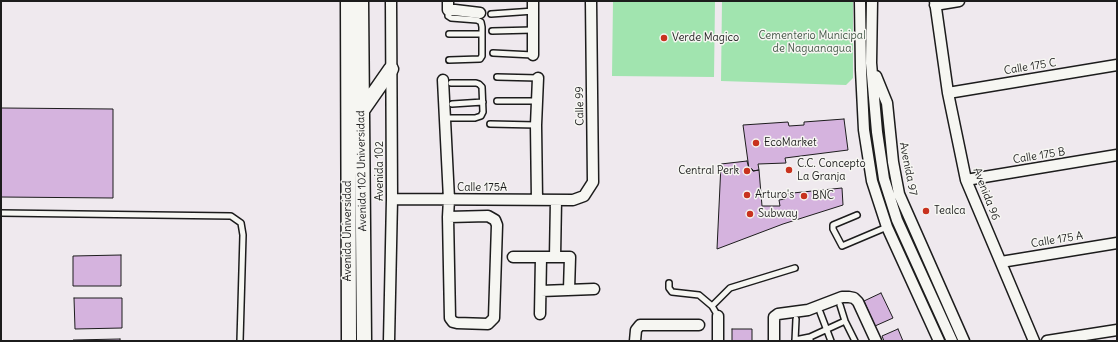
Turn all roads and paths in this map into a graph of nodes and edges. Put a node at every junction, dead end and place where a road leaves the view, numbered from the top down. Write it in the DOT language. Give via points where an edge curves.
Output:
graph roads {
  1 [pos="348,1"];
  2 [pos="361,1"];
  3 [pos="391,1"];
  4 [pos="591,1"];
  5 [pos="860,1"];
  6 [pos="872,1"];
  7 [pos="959,1"];
  8 [pos="935,3"];
  9 [pos="448,6"];
  10 [pos="534,6"];
  11 [pos="480,13"];
  12 [pos="491,14"];
  13 [pos="534,30"];
  14 [pos="492,31"];
  15 [pos="449,34"];
  16 [pos="482,34"];
  17 [pos="493,53"];
  18 [pos="533,56"];
  19 [pos="449,60"];
  20 [pos="871,63"];
  21 [pos="1117,65"];
  22 [pos="391,69"];
  23 [pos="497,78"];
  24 [pos="538,78"];
  25 [pos="447,81"];
  26 [pos="948,93"];
  27 [pos="496,101"];
  28 [pos="537,101"];
  29 [pos="483,102"];
  30 [pos="452,104"];
  31 [pos="361,112"];
  32 [pos="445,118"];
  33 [pos="490,124"];
  34 [pos="536,125"];
  35 [pos="1117,155"];
  36 [pos="966,180"];
  37 [pos="392,199"];
  38 [pos="449,200"];
  39 [pos="537,200"];
  40 [pos="556,200"];
  41 [pos="572,200"];
  42 [pos="1,214"];
  43 [pos="857,215"];
  44 [pos="448,217"];
  45 [pos="887,227"];
  46 [pos="1117,243"];
  47 [pos="513,257"];
  48 [pos="541,257"];
  49 [pos="554,257"];
  50 [pos="1001,262"];
  51 [pos="796,268"];
  52 [pos="669,283"];
  53 [pos="594,289"];
  54 [pos="569,290"];
  55 [pos="540,291"];
  56 [pos="840,305"];
  57 [pos="712,306"];
  58 [pos="820,312"];
  59 [pos="540,314"];
  60 [pos="718,316"];
  61 [pos="796,319"];
  62 [pos="845,322"];
  63 [pos="699,324"];
  64 [pos="826,329"];
  65 [pos="1117,330"];
  66 [pos="1090,334"];
  67 [pos="810,339"];
  68 [pos="348,340"];
  69 [pos="795,340"];
  70 [pos="240,341"];
  71 [pos="364,341"];
  72 [pos="389,341"];
  73 [pos="635,341"];
  74 [pos="718,341"];
  75 [pos="774,341"];
  76 [pos="831,341"];
  77 [pos="855,341"];
  78 [pos="876,341"];
  79 [pos="940,341"];
  80 [pos="952,341"];
  81 [pos="964,341"];
  82 [pos="1034,341"];
  83 [pos="1047,341"];
  84 [pos="1102,341"];
  1 -- 68 [label="main road, Avenida Universidad"];
  2 -- 31 [label="main road, Avenida 102 Universidad"];
  3 -- 22 [label="street, Avenida 102"];
  4 -- 41 [label="street, Calle 99" via="593,182 584,196"];
  5 -- 45 [label="street" via="864,130 872,181"];
  6 -- 20 [label="street"];
  7 -- 8 [label="street"];
  8 -- 26 [label="street, Avenida 96"];
  9 -- 11 [label="street" via="455,10"];
  9 -- 16 [label="lane" via="448,16 451,18 481,22"];
  10 -- 12 [label="lane"];
  10 -- 13 [label="street"];
  13 -- 14 [label="lane"];
  13 -- 18 [label="street"];
  15 -- 16 [label="lane"];
  16 -- 19 [label="lane" via="480,59"];
  17 -- 18 [label="lane"];
  20 -- 80 [label="street" via="884,179 897,220"];
  20 -- 81 [label="street, Avenida 97" via="887,103 899,194"];
  21 -- 26 [label="street, Calle 175 C"];
  22 -- 31 [label="main road"];
  22 -- 37 [label="street, Avenida 102"];
  23 -- 24 [label="lane"];
  24 -- 28 [label="street"];
  25 -- 29 [label="lane" via="480,84"];
  25 -- 32 [label="street"];
  26 -- 36 [label="street, Avenida 96"];
  27 -- 28 [label="lane"];
  28 -- 34 [label="street"];
  29 -- 30 [label="lane"];
  29 -- 32 [label="lane" via="481,116"];
  31 -- 71 [label="main road, Avenida 102 Universidad"];
  32 -- 38 [label="street"];
  33 -- 34 [label="lane"];
  34 -- 39 [label="street"];
  35 -- 36 [label="street, Calle 175 B"];
  36 -- 50 [label="street, Avenida 96"];
  37 -- 38 [label="street, Calle 175A"];
  37 -- 72 [label="street, Avenida 102"];
  38 -- 39 [label="street, Calle 175A"];
  38 -- 44 [label="street"];
  39 -- 40 [label="street, Calle 175A"];
  40 -- 41 [label="street, Calle 175A"];
  40 -- 49 [label="street"];
  42 -- 70 [label="lane" via="232,216 241,223 243,235"];
  43 -- 45 [label="lane" via="833,225 842,246"];
  44 -- 44 [label="street" via="488,216 495,220 497,225 494,318 488,324 458,323 450,318"];
  45 -- 79 [label="street"];
  46 -- 50 [label="street, Calle 175 A"];
  47 -- 48 [label="street"];
  48 -- 49 [label="street"];
  48 -- 55 [label="street"];
  49 -- 54 [label="street" via="570,257"];
  50 -- 82 [label="street, Avenida 96"];
  51 -- 57 [label="lane" via="730,288"];
  52 -- 57 [label="lane" via="672,292 699,295"];
  53 -- 54 [label="street"];
  54 -- 55 [label="street"];
  55 -- 59 [label="street"];
  56 -- 62 [label="lane"];
  57 -- 60 [label="lane"];
  58 -- 64 [label="lane"];
  60 -- 74 [label="street"];
  61 -- 69 [label="lane"];
  62 -- 64 [label="lane"];
  62 -- 77 [label="lane"];
  63 -- 73 [label="street" via="640,324 636,330"];
  64 -- 67 [label="lane"];
  64 -- 76 [label="lane"];
  65 -- 66 [label="street"];
  66 -- 83 [label="street"];
  66 -- 84 [label="street"];
  67 -- 69 [label="lane"];
  75 -- 78 [label="street" via="774,318 778,314 808,310 842,297 854,298 858,302"];
}
